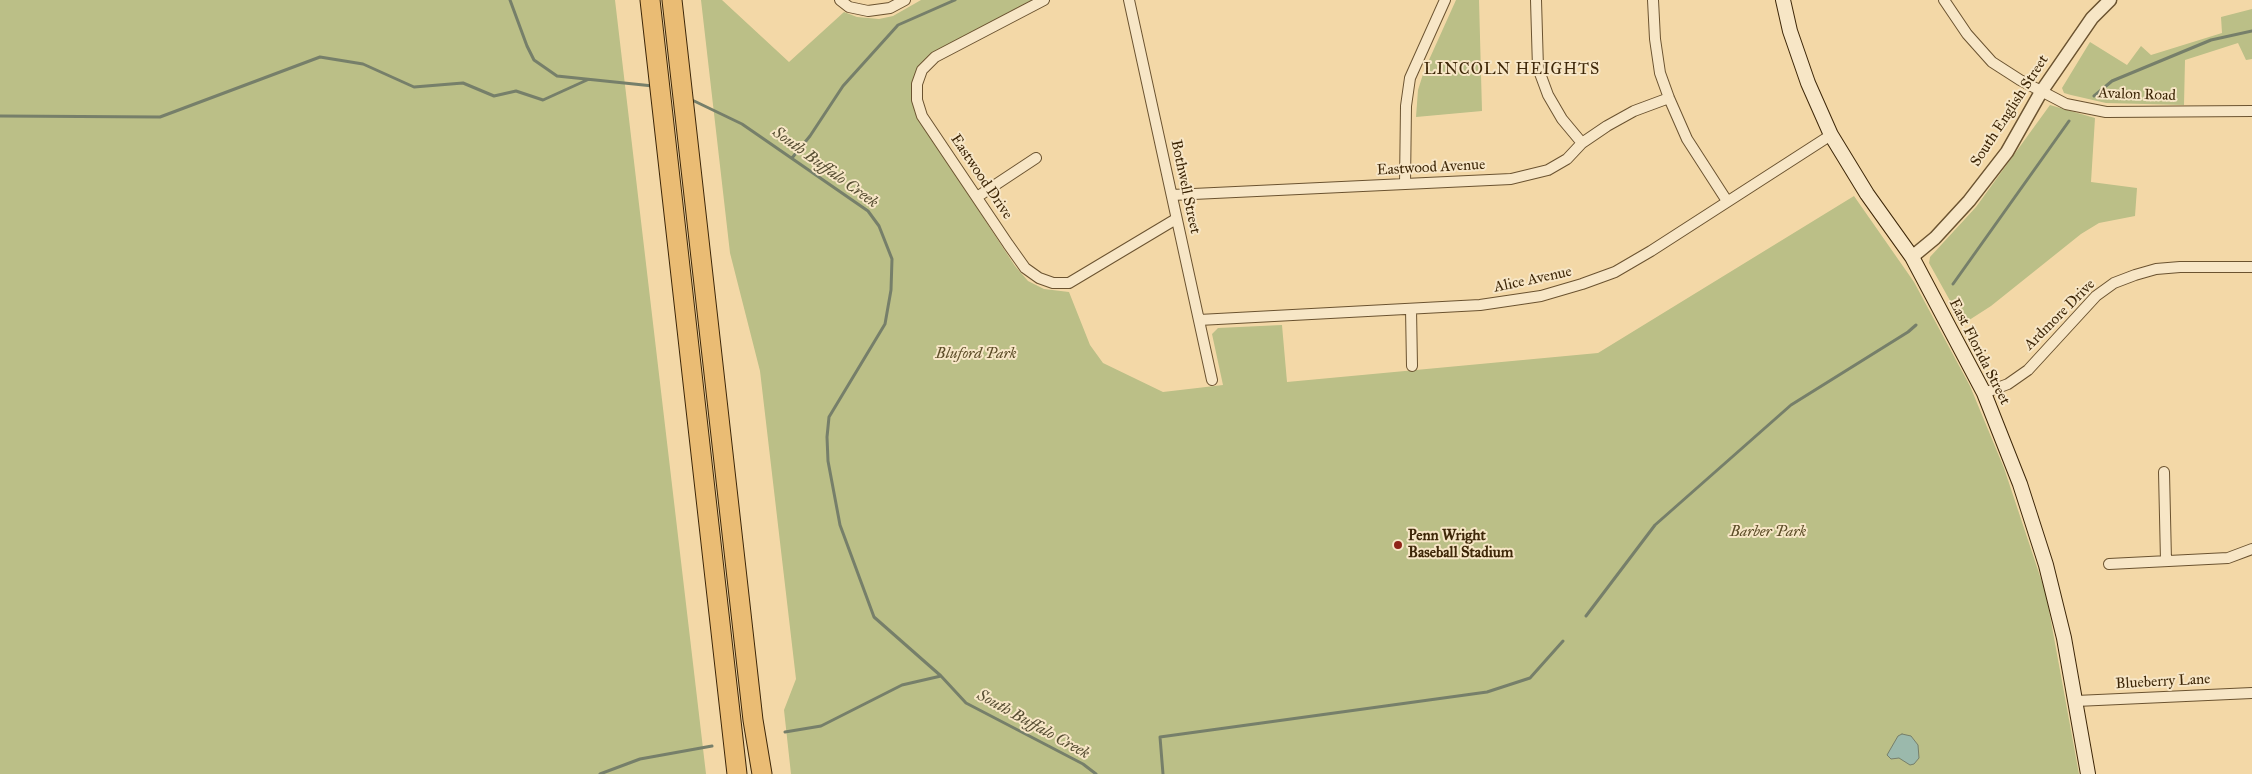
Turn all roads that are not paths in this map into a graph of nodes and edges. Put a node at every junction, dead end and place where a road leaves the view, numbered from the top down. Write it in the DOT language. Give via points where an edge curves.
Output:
graph roads {
  1 [pos="650,0"];
  2 [pos="672,0"];
  3 [pos="840,0"];
  4 [pos="905,0"];
  5 [pos="1044,0"];
  6 [pos="1129,0"];
  7 [pos="1445,0"];
  8 [pos="1536,0"];
  9 [pos="1653,0"];
  10 [pos="1783,0"];
  11 [pos="1944,0"];
  12 [pos="2110,0"];
  13 [pos="2041,92"];
  14 [pos="1669,98"];
  15 [pos="2252,111"];
  16 [pos="1831,135"];
  17 [pos="1582,143"];
  18 [pos="1036,158"];
  19 [pos="1405,184"];
  20 [pos="1172,195"];
  21 [pos="977,197"];
  22 [pos="1727,201"];
  23 [pos="1176,219"];
  24 [pos="1912,257"];
  25 [pos="2252,267"];
  26 [pos="1411,309"];
  27 [pos="1199,320"];
  28 [pos="1412,366"];
  29 [pos="1212,380"];
  30 [pos="1984,393"];
  31 [pos="2164,472"];
  32 [pos="2252,550"];
  33 [pos="2166,561"];
  34 [pos="2109,564"];
  35 [pos="2252,693"];
  36 [pos="2076,701"];
  37 [pos="737,774"];
  38 [pos="762,774"];
  39 [pos="2088,774"];
  1 -- 37 [label="highway"];
  2 -- 38 [label="highway" via="753,720"];
  3 -- 4 [label="street" via="849,7 868,11 890,8"];
  5 -- 21 [label="street, Eastwood Drive" via="935,57 922,70 917,84 922,116"];
  6 -- 20 [label="street, Bothwell Street"];
  7 -- 19 [label="street" via="1410,78 1406,106"];
  8 -- 17 [label="street" via="1538,68 1562,120"];
  9 -- 14 [label="street" via="1660,73"];
  10 -- 16 [label="main road, East Florida Street" via="1808,83"];
  11 -- 13 [label="street, Avalon Road" via="1967,34 1992,62"];
  12 -- 13 [label="street, South English Street" via="2092,18"];
  13 -- 15 [label="street, Avalon Road" via="2066,104 2106,112"];
  13 -- 24 [label="street, South English Street" via="2007,152 1935,238"];
  14 -- 17 [label="street, Eastwood Avenue" via="1634,111"];
  14 -- 22 [label="street" via="1687,140"];
  16 -- 22 [label="street, Alice Avenue"];
  16 -- 24 [label="main road, East Florida Street" via="1867,194"];
  17 -- 19 [label="street, Eastwood Avenue" via="1566,159 1548,170 1511,179"];
  18 -- 21 [label="street"];
  19 -- 20 [label="street, Eastwood Avenue"];
  20 -- 23 [label="street, Bothwell Street"];
  21 -- 23 [label="street, Eastwood Drive" via="1026,268 1053,283 1069,283"];
  22 -- 26 [label="street, Alice Avenue" via="1616,272 1582,284 1541,296 1480,306"];
  23 -- 27 [label="street, Bothwell Street"];
  24 -- 30 [label="main road, East Florida Street"];
  25 -- 30 [label="street, Ardmore Drive" via="2156,269 2114,283 2091,301 2028,370 2008,384"];
  26 -- 27 [label="street, Alice Avenue"];
  26 -- 28 [label="street"];
  27 -- 29 [label="street, Bothwell Street"];
  30 -- 36 [label="main road, East Florida Street" via="2020,484 2046,565"];
  31 -- 33 [label="street"];
  32 -- 33 [label="street" via="2228,558"];
  33 -- 34 [label="street"];
  35 -- 36 [label="street, Blueberry Lane"];
  36 -- 39 [label="main road, East Florida Street"];
}
